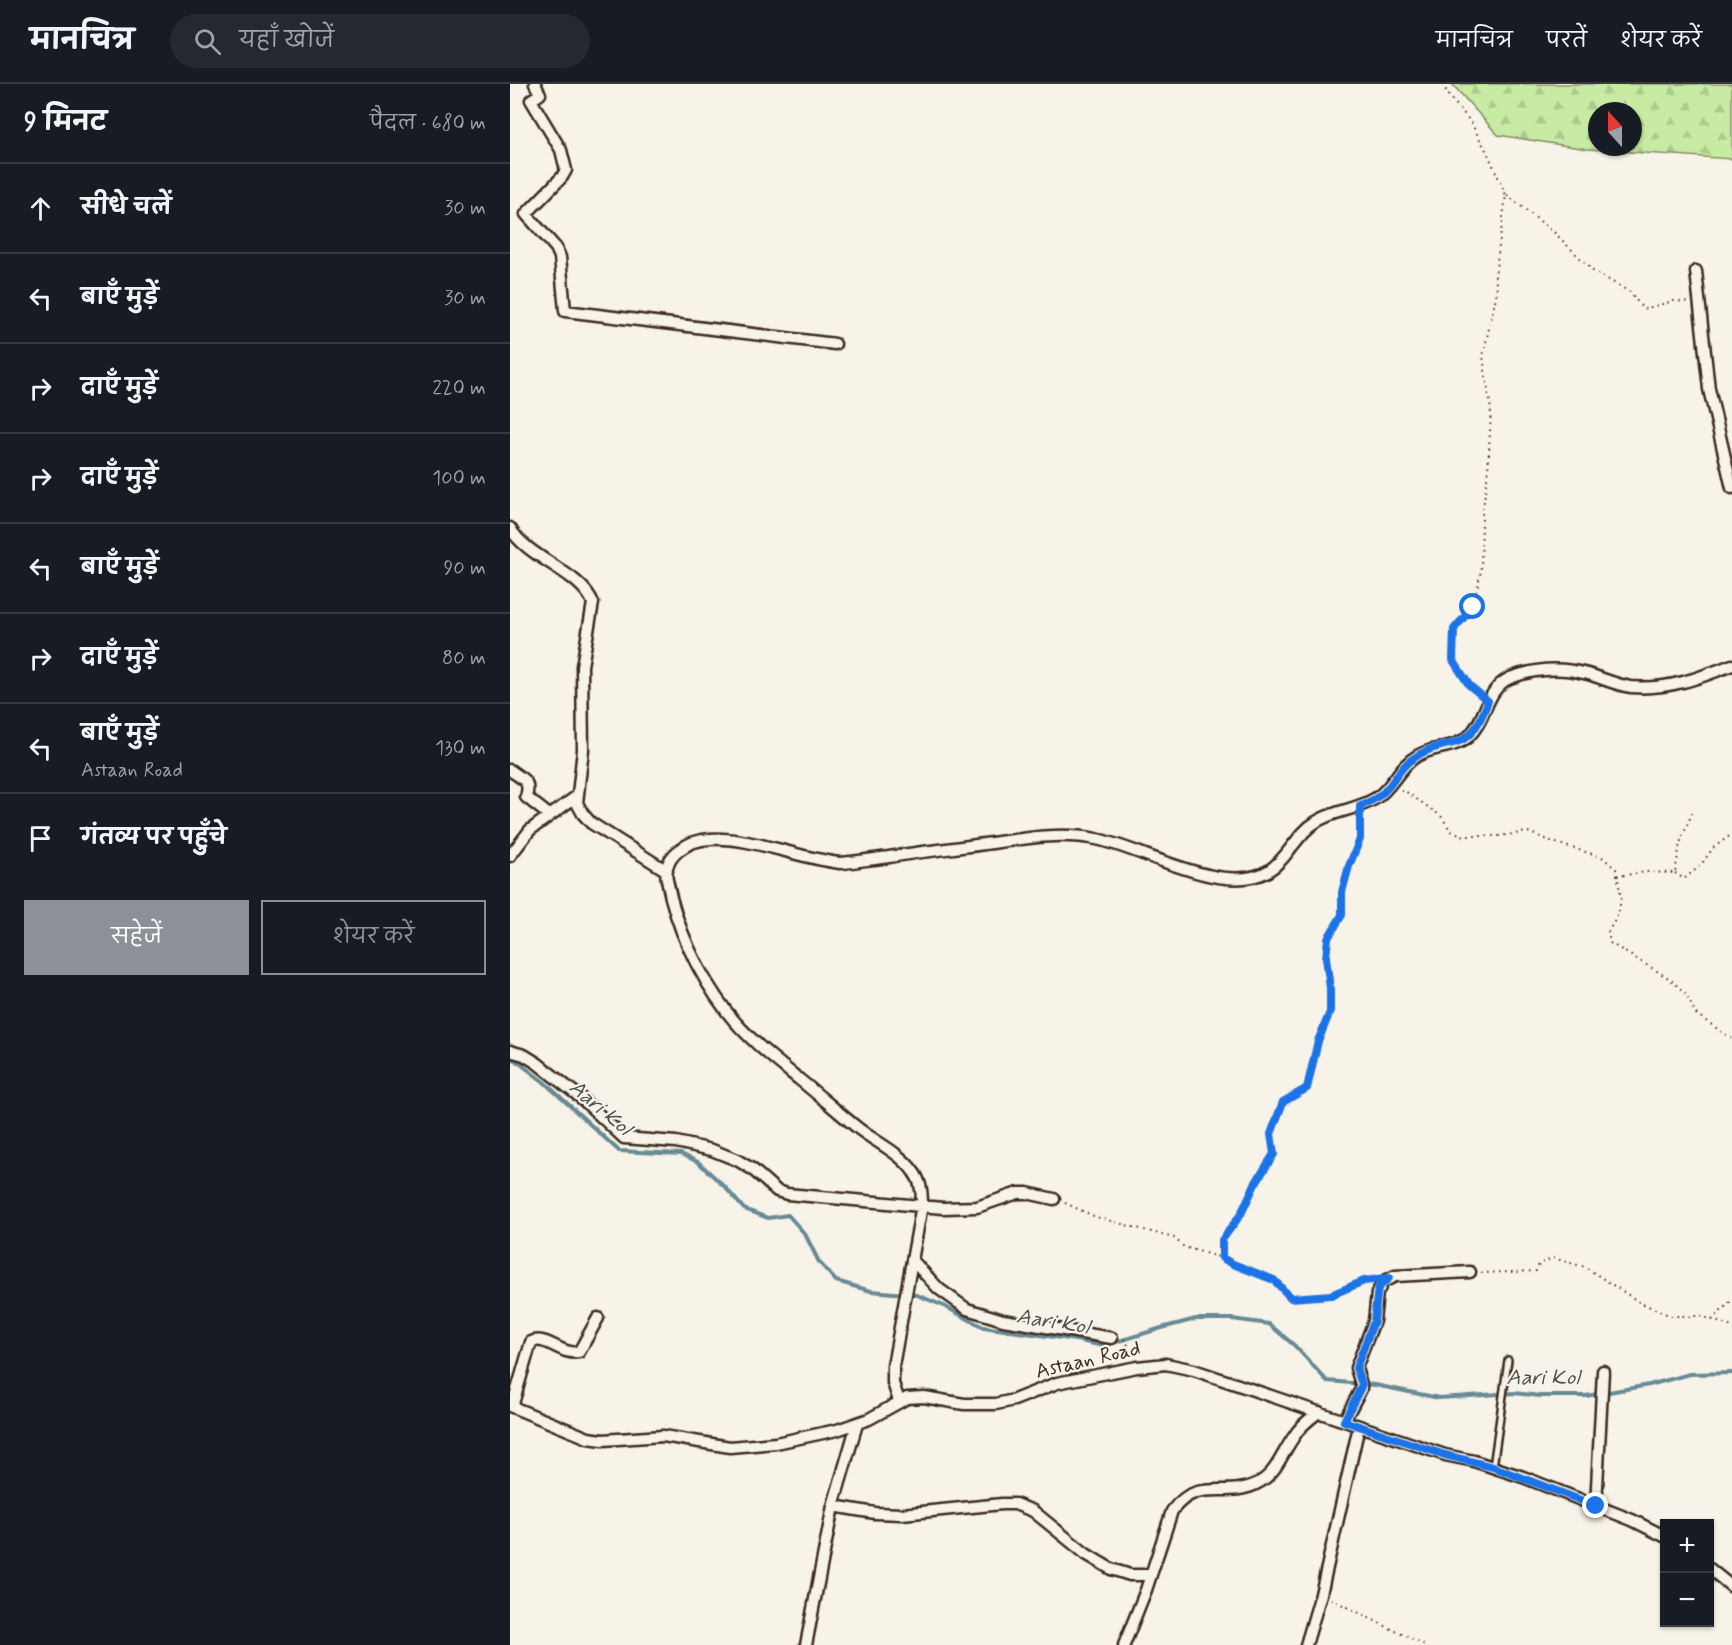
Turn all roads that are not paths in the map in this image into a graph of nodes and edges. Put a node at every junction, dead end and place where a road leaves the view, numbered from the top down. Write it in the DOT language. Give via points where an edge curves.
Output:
graph roads {
  1 [pos="535,84"];
  2 [pos="1696,271"];
  3 [pos="835,344"];
  4 [pos="1732,488"];
  5 [pos="510,528"];
  6 [pos="1732,665"];
  7 [pos="510,770"];
  8 [pos="577,796"];
  9 [pos="549,815"];
  10 [pos="510,856"];
  11 [pos="667,871"];
  12 [pos="510,1051"];
  13 [pos="1054,1199"];
  14 [pos="922,1205"];
  15 [pos="912,1260"];
  16 [pos="1470,1272"];
  17 [pos="598,1318"];
  18 [pos="1112,1338"];
  19 [pos="1508,1360"];
  20 [pos="1603,1371"];
  21 [pos="899,1401"];
  22 [pos="511,1406"];
  23 [pos="1319,1412"];
  24 [pos="1344,1421"];
  25 [pos="857,1424"];
  26 [pos="1359,1426"];
  27 [pos="1493,1467"];
  28 [pos="833,1506"];
  29 [pos="1596,1506"];
  30 [pos="1660,1534"];
  31 [pos="1714,1572"];
  32 [pos="1151,1575"];
  33 [pos="1732,1587"];
  34 [pos="806,1645"];
  35 [pos="1124,1645"];
  36 [pos="1306,1645"];
  1 -- 3 [label="street" via="540,94 531,100 561,150 566,170 526,214 560,257 566,310"];
  2 -- 4 [label="street" via="1709,388"];
  5 -- 8 [label="street" via="530,550 584,588 594,603 582,666 583,750"];
  6 -- 11 [label="street" via="1677,685 1629,687 1556,669 1510,679 1500,684 1466,739 1409,761 1383,793 1316,822 1276,865 1250,877 1213,876 1099,839 1055,835 840,863 709,838 681,848"];
  7 -- 9 [label="street" via="528,785 526,797"];
  8 -- 9 [label="street"];
  8 -- 11 [label="street" via="579,807 591,823"];
  9 -- 10 [label="street" via="530,830"];
  11 -- 14 [label="street" via="689,949 727,1012 776,1060 908,1165 920,1184"];
  12 -- 14 [label="street" via="537,1063 624,1138 676,1142 712,1150 737,1160 777,1191 787,1194"];
  13 -- 14 [label="street" via="1018,1193 977,1207"];
  14 -- 15 [label="street"];
  15 -- 18 [label="street" via="939,1289 967,1309 1003,1320"];
  15 -- 21 [label="street" via="892,1378"];
  16 -- 24 [label="street" via="1395,1276 1378,1288 1374,1321 1356,1368 1361,1382"];
  17 -- 22 [label="street" via="579,1352 539,1340 531,1342"];
  19 -- 27 [label="lane"];
  20 -- 29 [label="street"];
  21 -- 23 [label="street, Astaan Road" via="915,1397 996,1404 1057,1383 1166,1364"];
  21 -- 25 [label="street, Astaan Road"];
  22 -- 25 [label="street, Astaan Road" via="588,1438 663,1436 730,1447 776,1443"];
  23 -- 24 [label="street, Astaan Road"];
  23 -- 32 [label="street" via="1300,1428 1275,1469 1259,1483 1239,1490 1200,1491 1180,1500 1172,1510"];
  24 -- 26 [label="street, Astaan Road"];
  25 -- 28 [label="street"];
  26 -- 27 [label="street, Astaan Road"];
  26 -- 36 [label="street"];
  27 -- 29 [label="street, Astaan Road"];
  28 -- 32 [label="street" via="902,1514 1015,1504 1033,1511 1099,1563 1122,1574"];
  28 -- 34 [label="street"];
  29 -- 30 [label="street, Astaan Road"];
  31 -- 33 [label="street"];
  32 -- 35 [label="street"];
}
